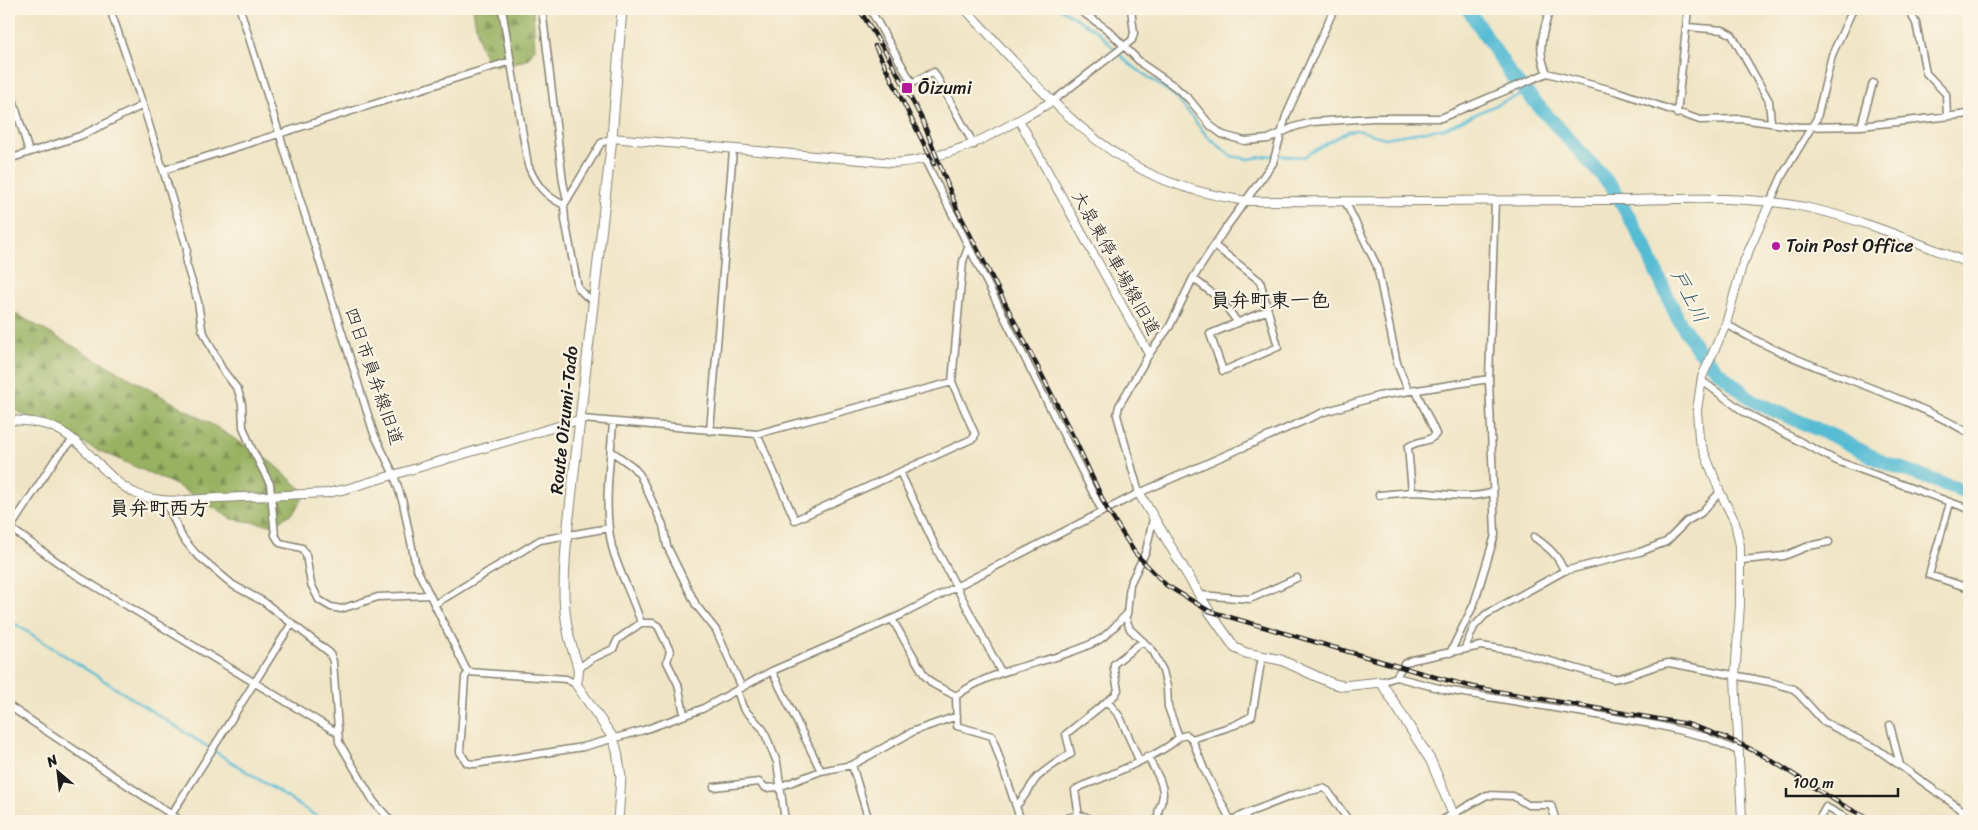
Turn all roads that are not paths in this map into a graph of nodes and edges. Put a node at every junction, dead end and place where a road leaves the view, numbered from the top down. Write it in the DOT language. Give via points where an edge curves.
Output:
graph roads {
  1 [pos="110,9"];
  2 [pos="240,9"];
  3 [pos="502,9"];
  4 [pos="542,9"];
  5 [pos="622,9"];
  6 [pos="870,9"];
  7 [pos="965,9"];
  8 [pos="1078,9"];
  9 [pos="1131,9"];
  10 [pos="1334,9"];
  11 [pos="1550,9"];
  12 [pos="1688,9"];
  13 [pos="1853,9"];
  14 [pos="1908,9"];
  15 [pos="1686,27"];
  16 [pos="1123,47"];
  17 [pos="511,61"];
  18 [pos="1547,73"];
  19 [pos="1873,83"];
  20 [pos="9,86"];
  21 [pos="1053,101"];
  22 [pos="143,105"];
  23 [pos="1677,114"];
  24 [pos="1969,114"];
  25 [pos="1947,116"];
  26 [pos="1019,120"];
  27 [pos="1771,122"];
  28 [pos="1812,126"];
  29 [pos="1862,126"];
  30 [pos="279,134"];
  31 [pos="1279,134"];
  32 [pos="612,138"];
  33 [pos="974,144"];
  34 [pos="733,150"];
  35 [pos="29,152"];
  36 [pos="9,159"];
  37 [pos="925,160"];
  38 [pos="164,170"];
  39 [pos="1495,200"];
  40 [pos="1247,201"];
  41 [pos="1345,201"];
  42 [pos="566,203"];
  43 [pos="1770,203"];
  44 [pos="1215,246"];
  45 [pos="968,248"];
  46 [pos="1969,263"];
  47 [pos="1193,278"];
  48 [pos="594,300"];
  49 [pos="1268,310"];
  50 [pos="1238,322"];
  51 [pos="1726,324"];
  52 [pos="1150,354"];
  53 [pos="1702,378"];
  54 [pos="1489,379"];
  55 [pos="952,382"];
  56 [pos="1411,390"];
  57 [pos="582,419"];
  58 [pos="9,420"];
  59 [pos="613,424"];
  60 [pos="710,431"];
  61 [pos="1969,433"];
  62 [pos="757,434"];
  63 [pos="73,440"];
  64 [pos="611,451"];
  65 [pos="900,472"];
  66 [pos="394,475"];
  67 [pos="1138,492"];
  68 [pos="1412,492"];
  69 [pos="1493,492"];
  70 [pos="1720,492"];
  71 [pos="1379,495"];
  72 [pos="270,496"];
  73 [pos="164,500"];
  74 [pos="1950,503"];
  75 [pos="1969,509"];
  76 [pos="1102,511"];
  77 [pos="1153,519"];
  78 [pos="9,528"];
  79 [pos="609,528"];
  80 [pos="567,534"];
  81 [pos="1534,537"];
  82 [pos="1829,542"];
  83 [pos="1742,560"];
  84 [pos="1564,571"];
  85 [pos="1297,578"];
  86 [pos="956,586"];
  87 [pos="1969,588"];
  88 [pos="430,595"];
  89 [pos="1200,596"];
  90 [pos="435,604"];
  91 [pos="1125,616"];
  92 [pos="892,619"];
  93 [pos="641,623"];
  94 [pos="292,624"];
  95 [pos="1143,641"];
  96 [pos="1466,648"];
  97 [pos="1450,653"];
  98 [pos="1262,656"];
  99 [pos="579,668"];
  100 [pos="772,671"];
  101 [pos="469,672"];
  102 [pos="1001,672"];
  103 [pos="1735,676"];
  104 [pos="1396,677"];
  105 [pos="1381,682"];
  106 [pos="253,684"];
  107 [pos="576,684"];
  108 [pos="739,689"];
  109 [pos="956,696"];
  110 [pos="1107,701"];
  111 [pos="9,706"];
  112 [pos="684,714"];
  113 [pos="957,716"];
  114 [pos="1890,725"];
  115 [pos="338,733"];
  116 [pos="1179,737"];
  117 [pos="613,738"];
  118 [pos="1192,739"];
  119 [pos="1738,751"];
  120 [pos="1147,756"];
  121 [pos="1139,760"];
  122 [pos="852,765"];
  123 [pos="1900,765"];
  124 [pos="821,771"];
  125 [pos="714,787"];
  126 [pos="779,787"];
  127 [pos="1016,806"];
  128 [pos="171,815"];
  129 [pos="1076,815"];
  130 [pos="1969,816"];
  131 [pos="1246,818"];
  132 [pos="1454,818"];
  133 [pos="181,821"];
  134 [pos="391,821"];
  135 [pos="618,821"];
  136 [pos="785,821"];
  137 [pos="869,821"];
  138 [pos="1021,821"];
  139 [pos="1059,821"];
  140 [pos="1092,821"];
  141 [pos="1159,821"];
  142 [pos="1232,821"];
  143 [pos="1346,821"];
  144 [pos="1441,821"];
  145 [pos="1556,821"];
  146 [pos="1742,821"];
  147 [pos="1818,821"];
  148 [pos="1851,821"];
  149 [pos="1920,821"];
  1 -- 22 [label="street"];
  2 -- 30 [label="street, 四日市員弁線旧道"];
  3 -- 17 [label="street"];
  4 -- 42 [label="street"];
  5 -- 32 [label="main road, Route Oizumi-Tado"];
  6 -- 33 [label="street" via="912,83 934,72"];
  7 -- 21 [label="street"];
  8 -- 16 [label="street" via="1108,30"];
  9 -- 16 [label="street" via="1134,33 1132,40"];
  10 -- 31 [label="street"];
  11 -- 18 [label="street" via="1540,41 1542,62"];
  12 -- 15 [label="street"];
  13 -- 28 [label="street" via="1832,55 1821,104"];
  14 -- 25 [label="street" via="1916,23 1926,73 1946,94"];
  15 -- 23 [label="street"];
  15 -- 27 [label="street" via="1723,30 1732,35 1770,100"];
  16 -- 21 [label="street"];
  16 -- 31 [label="street" via="1189,99 1211,126 1223,135 1258,141"];
  17 -- 30 [label="street"];
  17 -- 42 [label="street" via="528,165 542,190 552,199"];
  18 -- 23 [label="street" via="1619,92"];
  18 -- 31 [label="street" via="1441,118 1312,122"];
  19 -- 29 [label="street"];
  20 -- 35 [label="street"];
  21 -- 26 [label="street"];
  21 -- 40 [label="street" via="1089,134 1132,164 1199,192"];
  22 -- 35 [label="street" via="80,136"];
  22 -- 38 [label="street"];
  23 -- 27 [label="street" via="1700,120"];
  24 -- 25 [label="street"];
  25 -- 29 [label="street"];
  26 -- 33 [label="street"];
  26 -- 52 [label="street, 大泉東停車場線旧道"];
  27 -- 28 [label="street"];
  28 -- 29 [label="street"];
  28 -- 43 [label="street"];
  30 -- 38 [label="street"];
  30 -- 66 [label="street, 四日市員弁線旧道" via="374,434"];
  31 -- 40 [label="street" via="1274,159"];
  32 -- 34 [label="street"];
  32 -- 42 [label="street" via="601,143"];
  32 -- 48 [label="main road, Route Oizumi-Tado"];
  33 -- 37 [label="street"];
  34 -- 37 [label="street" via="895,163"];
  34 -- 60 [label="street"];
  35 -- 36 [label="street"];
  37 -- 45 [label="street"];
  38 -- 72 [label="street" via="187,248 186,263 202,328 222,368 238,390 243,427 270,484"];
  39 -- 41 [label="street"];
  39 -- 43 [label="street" via="1730,200"];
  39 -- 54 [label="street"];
  40 -- 41 [label="street"];
  40 -- 44 [label="street"];
  41 -- 56 [label="street" via="1378,266 1397,363"];
  42 -- 48 [label="street" via="565,220 578,288"];
  43 -- 46 [label="street" via="1808,207 1842,217"];
  43 -- 51 [label="street" via="1742,266"];
  44 -- 47 [label="street"];
  44 -- 49 [label="street" via="1260,281"];
  45 -- 55 [label="street" via="963,261"];
  45 -- 76 [label="street"];
  47 -- 50 [label="street" via="1222,301"];
  47 -- 52 [label="street" via="1170,326"];
  48 -- 57 [label="main road, Route Oizumi-Tado"];
  49 -- 50 [label="street"];
  49 -- 50 [label="street" via="1278,346 1223,371 1210,334"];
  51 -- 53 [label="street"];
  51 -- 61 [label="street" via="1832,374 1912,403"];
  52 -- 67 [label="street, 大泉東停車場線旧道" via="1118,412"];
  53 -- 70 [label="street" via="1697,399 1697,430"];
  53 -- 74 [label="street" via="1744,412 1837,461"];
  54 -- 56 [label="street"];
  54 -- 69 [label="street"];
  55 -- 62 [label="street"];
  55 -- 65 [label="street" via="975,436"];
  56 -- 67 [label="street" via="1324,412"];
  56 -- 68 [label="street" via="1436,434 1432,439 1408,448"];
  57 -- 59 [label="street"];
  57 -- 66 [label="street"];
  57 -- 80 [label="main road, Route Oizumi-Tado"];
  58 -- 63 [label="street" via="36,422 57,429"];
  59 -- 60 [label="street"];
  59 -- 64 [label="street"];
  60 -- 62 [label="street"];
  62 -- 65 [label="street" via="796,520"];
  63 -- 73 [label="street" via="121,484 137,494"];
  63 -- 78 [label="street" via="56,458"];
  64 -- 79 [label="street"];
  64 -- 108 [label="street" via="640,475 663,525 667,546 696,605 716,630"];
  65 -- 86 [label="street"];
  66 -- 72 [label="street" via="327,493"];
  66 -- 88 [label="street, 四日市員弁線旧道" via="403,503 412,554"];
  67 -- 76 [label="street"];
  67 -- 77 [label="main road"];
  68 -- 69 [label="street" via="1449,496"];
  68 -- 71 [label="street"];
  69 -- 97 [label="street" via="1494,543 1474,604"];
  70 -- 83 [label="street" via="1737,529"];
  70 -- 84 [label="street" via="1701,513 1686,521 1666,542 1640,552"];
  72 -- 73 [label="street"];
  72 -- 88 [label="street" via="275,535 280,543 302,548 318,600 341,609 378,598"];
  73 -- 94 [label="street" via="182,537 195,553 233,585 264,602"];
  74 -- 75 [label="street"];
  74 -- 87 [label="street" via="1929,575"];
  76 -- 86 [label="street"];
  77 -- 89 [label="main road"];
  77 -- 91 [label="street" via="1146,551 1130,584"];
  78 -- 106 [label="street" via="71,572"];
  79 -- 80 [label="street"];
  79 -- 93 [label="street" via="617,565 632,594"];
  80 -- 90 [label="street" via="540,540"];
  80 -- 99 [label="main road, Route Oizumi-Tado" via="562,597"];
  81 -- 84 [label="street" via="1560,560"];
  82 -- 83 [label="street" via="1784,556"];
  83 -- 103 [label="street"];
  84 -- 96 [label="street" via="1485,615 1474,627"];
  85 -- 89 [label="street" via="1250,599"];
  86 -- 92 [label="street"];
  86 -- 102 [label="street"];
  88 -- 90 [label="street, 四日市員弁線旧道"];
  89 -- 98 [label="main road" via="1231,645 1246,653"];
  90 -- 101 [label="street, 四日市員弁線旧道"];
  91 -- 95 [label="street" via="1130,629"];
  91 -- 102 [label="street" via="1096,641 1045,661"];
  92 -- 100 [label="street"];
  92 -- 109 [label="street" via="925,676"];
  93 -- 99 [label="street" via="618,639 613,648"];
  93 -- 112 [label="street" via="658,626 670,651 667,662 678,684"];
  94 -- 106 [label="street"];
  94 -- 115 [label="street" via="330,653 334,662"];
  95 -- 110 [label="street" via="1114,664 1118,690"];
  95 -- 116 [label="street" via="1154,651 1163,671 1168,707"];
  96 -- 97 [label="street"];
  96 -- 103 [label="street" via="1481,646 1515,651 1613,678 1625,678 1669,663"];
  97 -- 104 [label="street" via="1412,660 1404,664"];
  98 -- 105 [label="main road" via="1281,660 1343,686"];
  98 -- 118 [label="street" via="1252,716"];
  99 -- 107 [label="main road, Route Oizumi-Tado"];
  100 -- 108 [label="street"];
  100 -- 124 [label="street"];
  101 -- 107 [label="street" via="566,680"];
  101 -- 117 [label="street" via="460,752 467,762 475,764 565,750"];
  102 -- 109 [label="street"];
  103 -- 119 [label="street"];
  103 -- 123 [label="street" via="1794,688 1824,722 1877,749"];
  104 -- 105 [label="street"];
  104 -- 119 [label="street" via="1446,690 1657,725 1706,737"];
  105 -- 132 [label="main road" via="1428,754"];
  106 -- 115 [label="street"];
  106 -- 128 [label="street"];
  107 -- 117 [label="main road"];
  108 -- 112 [label="street" via="702,709"];
  108 -- 126 [label="street" via="743,708 763,729 777,762"];
  109 -- 113 [label="street"];
  110 -- 121 [label="street" via="1120,717"];
  110 -- 127 [label="street" via="1066,734 1071,754 1036,778"];
  111 -- 128 [label="street"];
  112 -- 117 [label="street"];
  113 -- 122 [label="street" via="914,731"];
  113 -- 127 [label="street" via="957,726 992,736"];
  114 -- 123 [label="street"];
  115 -- 134 [label="street" via="339,742 374,802"];
  116 -- 118 [label="street" via="1187,735"];
  116 -- 120 [label="street"];
  117 -- 135 [label="main road" via="621,777"];
  118 -- 142 [label="street"];
  119 -- 146 [label="street"];
  120 -- 121 [label="street"];
  120 -- 141 [label="street" via="1162,785 1163,796 1157,809"];
  121 -- 129 [label="street" via="1075,790"];
  122 -- 124 [label="street"];
  122 -- 137 [label="street"];
  123 -- 130 [label="street"];
  124 -- 126 [label="street"];
  125 -- 126 [label="street" via="747,782 759,782 766,788"];
  126 -- 136 [label="street"];
  127 -- 138 [label="street"];
  128 -- 133 [label="street"];
  129 -- 139 [label="street"];
  129 -- 140 [label="street" via="1087,816"];
  130 -- 149 [label="street"];
  131 -- 142 [label="street"];
  131 -- 143 [label="street" via="1294,795 1323,788"];
  132 -- 144 [label="street"];
  132 -- 145 [label="street" via="1486,795 1516,798 1528,805 1551,805"];
  147 -- 148 [label="street" via="1826,806"];
}
